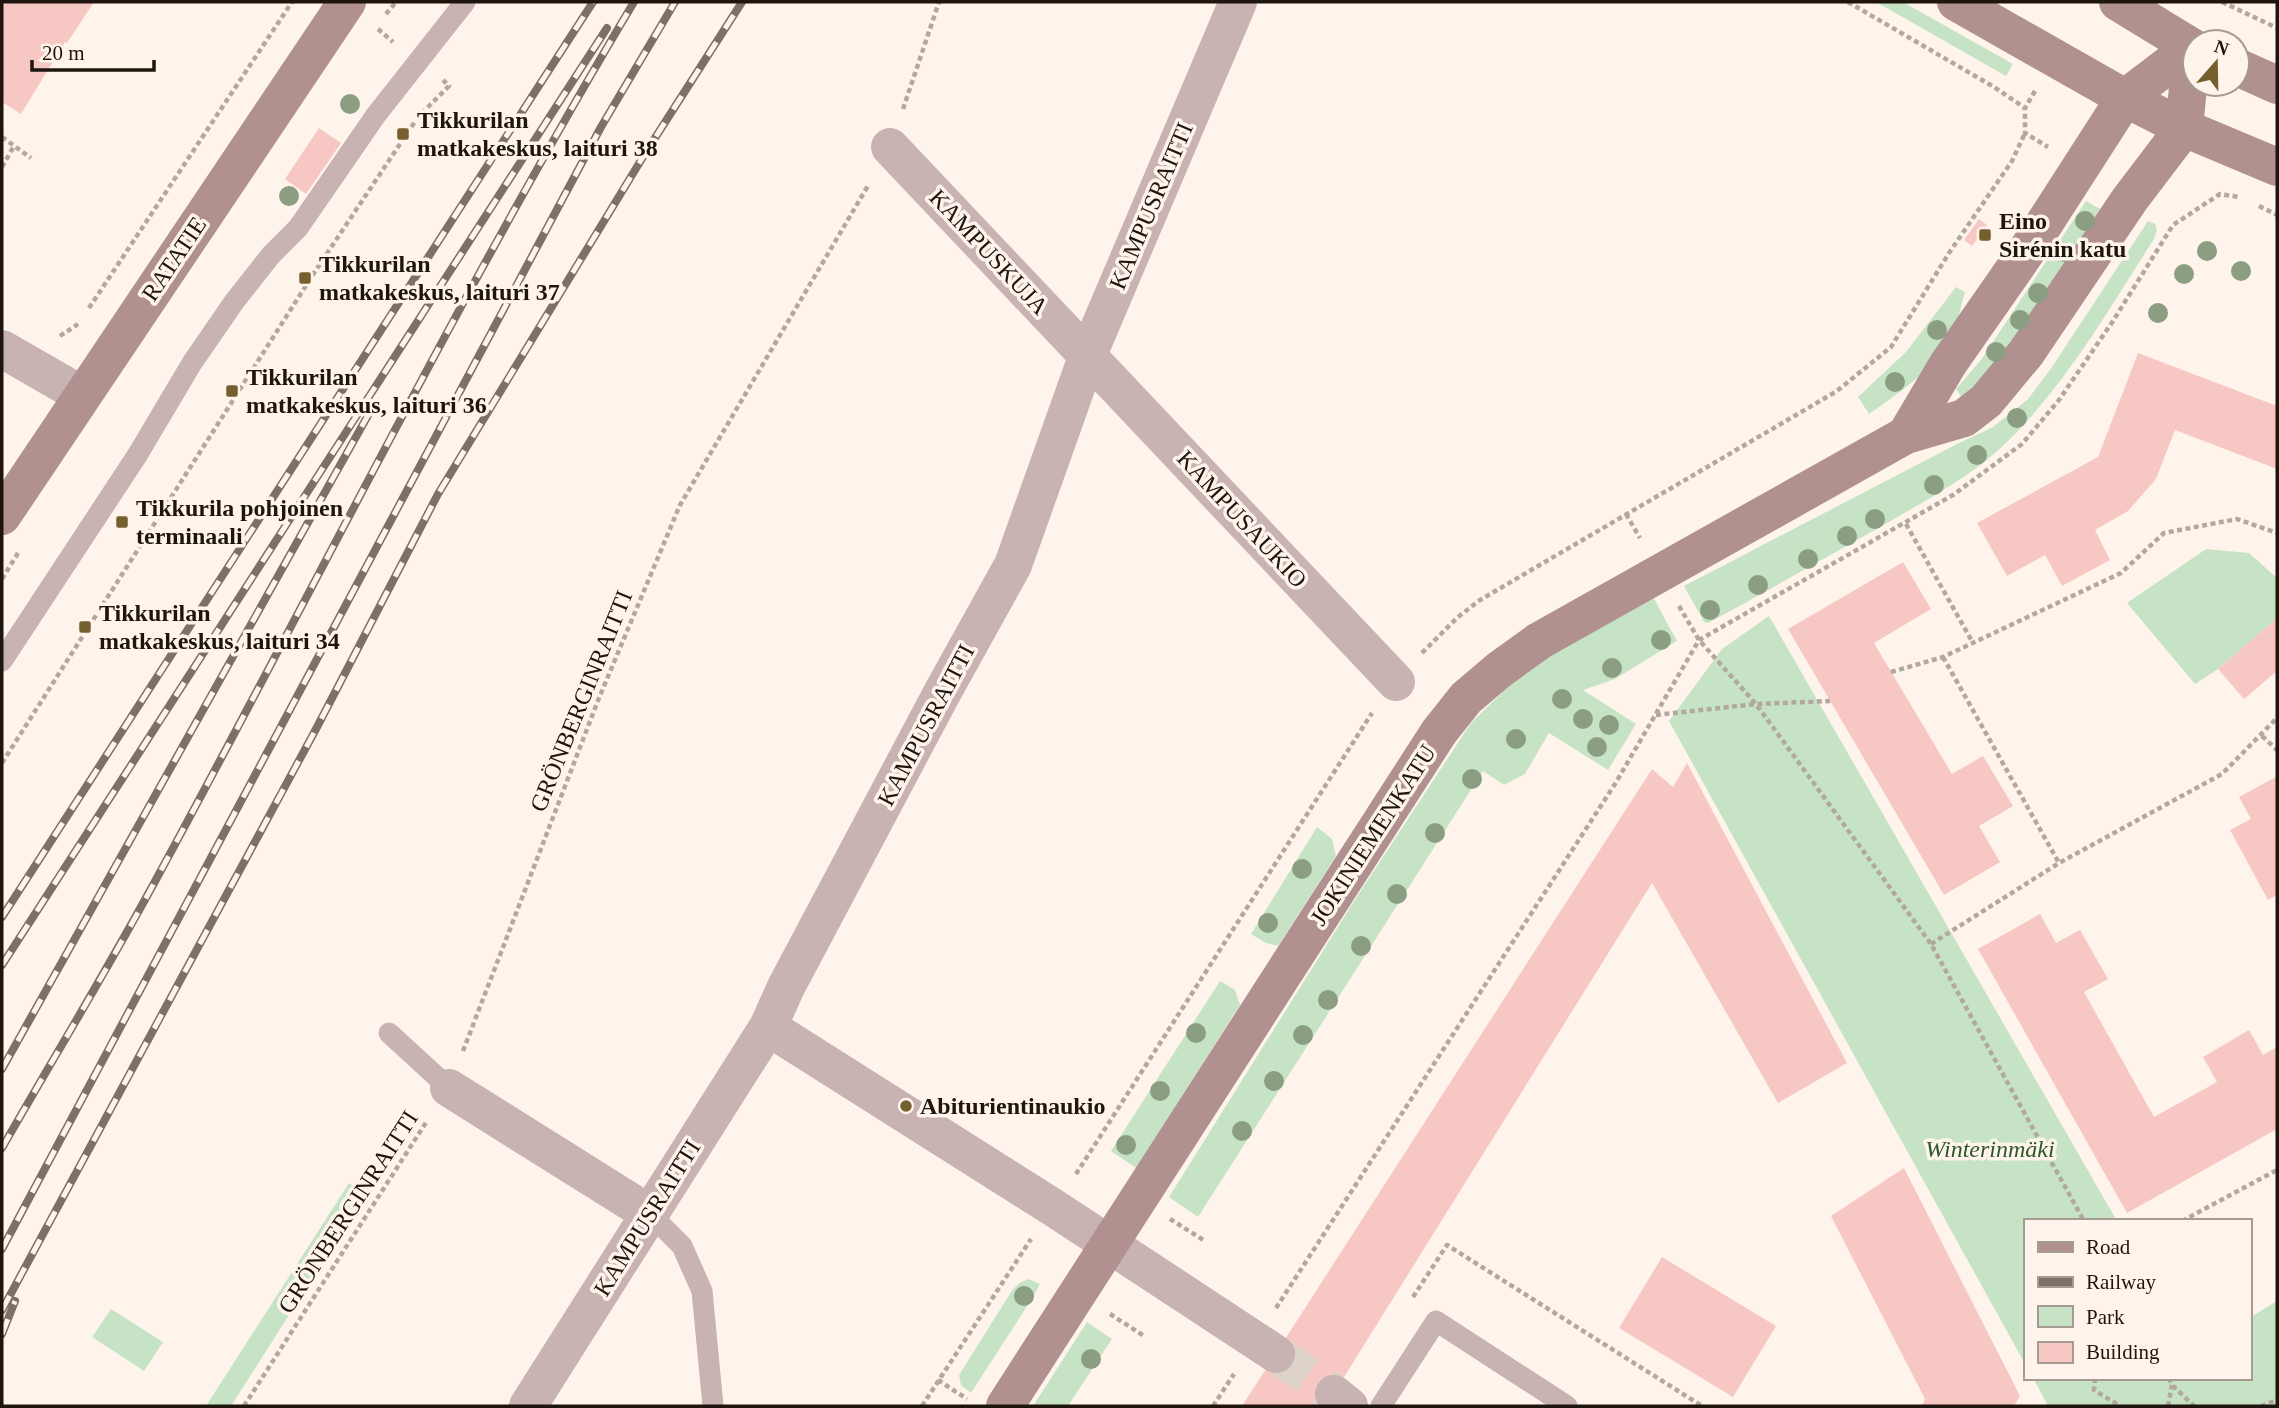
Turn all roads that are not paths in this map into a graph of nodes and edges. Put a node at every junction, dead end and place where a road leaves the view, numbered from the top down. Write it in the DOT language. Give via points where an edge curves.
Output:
graph roads {
  1 [pos="346,2"];
  2 [pos="465,2"];
  3 [pos="1238,2"];
  4 [pos="1956,2"];
  5 [pos="2118,2"];
  6 [pos="2181,41"];
  7 [pos="2181,57"];
  8 [pos="2251,73"];
  9 [pos="2277,85"];
  10 [pos="2125,98"];
  11 [pos="2187,98"];
  12 [pos="2184,128"];
  13 [pos="890,148"];
  14 [pos="2277,167"];
  15 [pos="2,349"];
  16 [pos="1087,357"];
  17 [pos="82,396"];
  18 [pos="1906,435"];
  19 [pos="2,516"];
  20 [pos="2,661"];
  21 [pos="1396,682"];
  22 [pos="768,1027"];
  23 [pos="389,1032"];
  24 [pos="449,1088"];
  25 [pos="650,1214"];
  26 [pos="1108,1244"];
  27 [pos="1266,1347"];
  28 [pos="990,1405"];
  29 [pos="528,1406"];
  30 [pos="713,1406"];
  31 [pos="1381,1406"];
  32 [pos="1567,1406"];
  1 -- 17 [label="main road, RATATIE"];
  2 -- 20 [label="lane" via="376,115 298,228 234,302"];
  3 -- 16 [label="street, KAMPUSRAITTI"];
  4 -- 10 [label="main road"];
  5 -- 6 [label="main road"];
  7 -- 10 [label="main road"];
  8 -- 9 [label="main road"];
  10 -- 12 [label="main road"];
  10 -- 18 [label="main road"];
  11 -- 12 [label="main road"];
  12 -- 14 [label="main road"];
  12 -- 18 [label="main road, JOKINIEMENKATU" via="2130,199 2026,354 1986,401 1965,418"];
  13 -- 16 [label="street, KAMPUSKUJA"];
  15 -- 17 [label="street"];
  16 -- 21 [label="street, KAMPUSAUKIO"];
  16 -- 22 [label="street, KAMPUSRAITTI" via="1013,565"];
  17 -- 19 [label="main road, RATATIE"];
  18 -- 26 [label="main road, JOKINIEMENKATU" via="1539,641 1466,698 1439,732"];
  22 -- 25 [label="street, KAMPUSRAITTI"];
  22 -- 26 [label="street"];
  23 -- 24 [label="lane"];
  24 -- 25 [label="street"];
  25 -- 29 [label="street, KAMPUSRAITTI"];
  25 -- 30 [label="lane" via="682,1246 702,1291"];
  26 -- 27 [label="street"];
  26 -- 28 [label="main road, JOKINIEMENKATU"];
  31 -- 32 [label="lane" via="1436,1321"];
}
